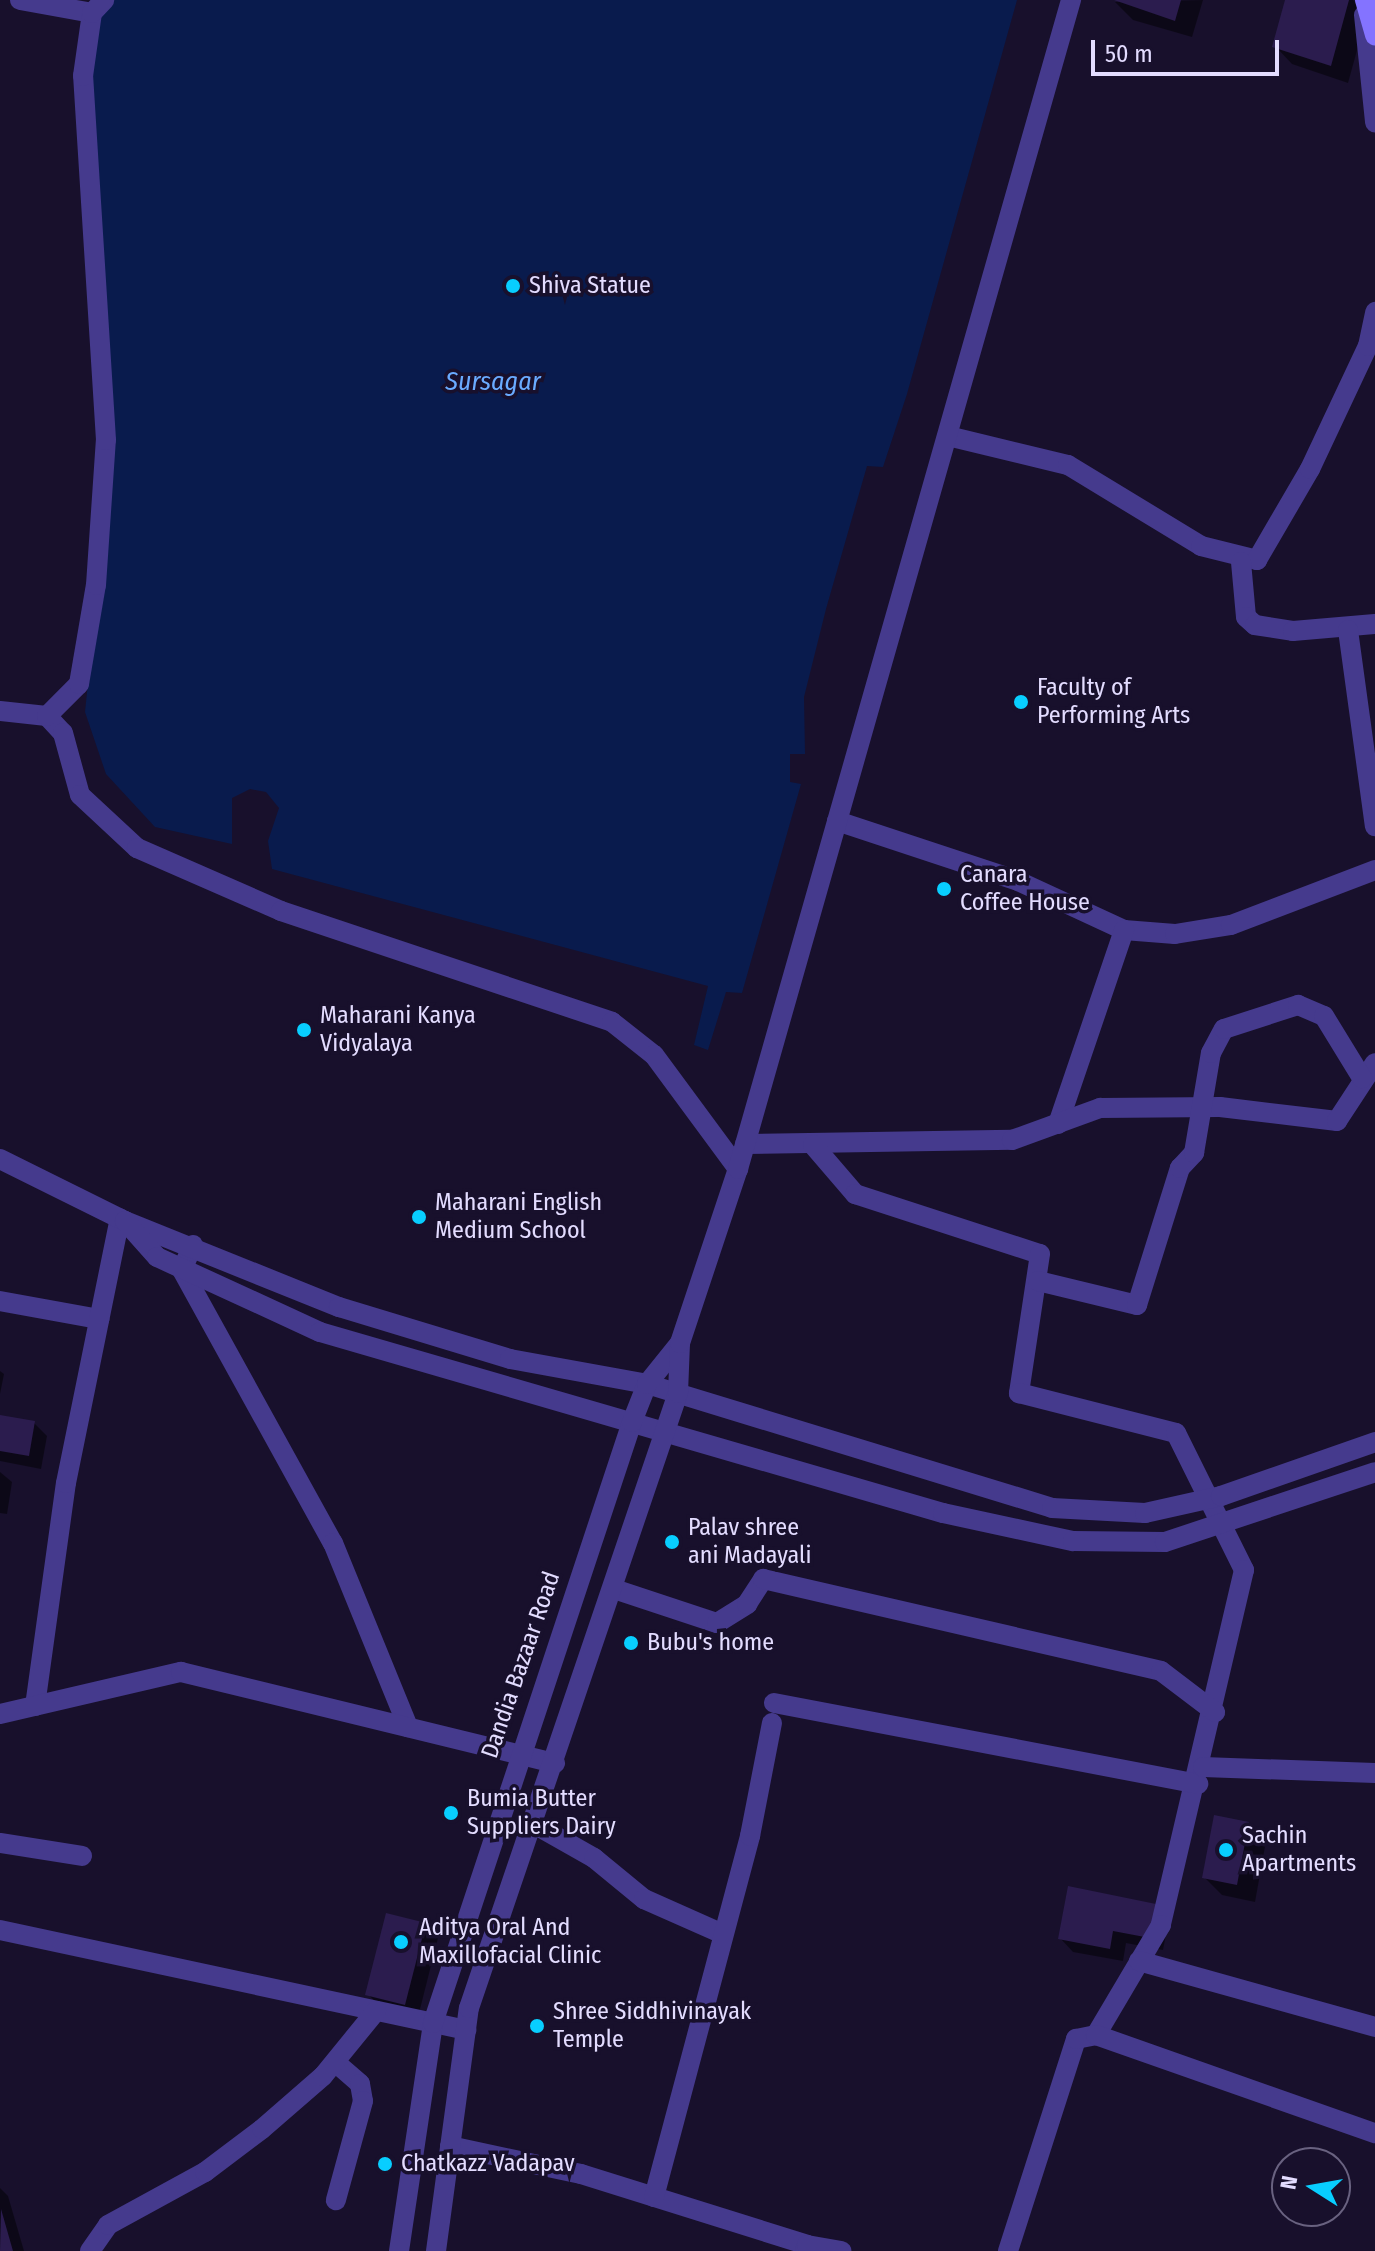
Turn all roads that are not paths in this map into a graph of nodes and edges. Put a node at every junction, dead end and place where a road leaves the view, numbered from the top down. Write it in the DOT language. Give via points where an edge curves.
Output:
graph roads {
  1 [pos="20,0"];
  2 [pos="1071,0"];
  3 [pos="1364,0"];
  4 [pos="98,7"];
  5 [pos="1375,36"];
  6 [pos="1375,122"];
  7 [pos="1375,312"];
  8 [pos="952,437"];
  9 [pos="1241,562"];
  10 [pos="1375,624"];
  11 [pos="1348,630"];
  12 [pos="0,711"];
  13 [pos="47,716"];
  14 [pos="837,821"];
  15 [pos="1375,826"];
  16 [pos="1375,870"];
  17 [pos="1124,930"];
  18 [pos="1368,1071"];
  19 [pos="1203,1107"];
  20 [pos="1058,1124"];
  21 [pos="745,1144"];
  22 [pos="813,1145"];
  23 [pos="0,1159"];
  24 [pos="738,1169"];
  25 [pos="122,1220"];
  26 [pos="193,1245"];
  27 [pos="182,1270"];
  28 [pos="1038,1281"];
  29 [pos="0,1301"];
  30 [pos="99,1319"];
  31 [pos="680,1343"];
  32 [pos="647,1384"];
  33 [pos="678,1393"];
  34 [pos="632,1422"];
  35 [pos="665,1429"];
  36 [pos="1375,1442"];
  37 [pos="1375,1472"];
  38 [pos="1210,1499"];
  39 [pos="1223,1526"];
  40 [pos="617,1590"];
  41 [pos="35,1706"];
  42 [pos="1215,1712"];
  43 [pos="0,1714"];
  44 [pos="408,1727"];
  45 [pos="518,1753"];
  46 [pos="555,1763"];
  47 [pos="1375,1773"];
  48 [pos="1201,1776"];
  49 [pos="534,1824"];
  50 [pos="0,1843"];
  51 [pos="82,1856"];
  52 [pos="0,1930"];
  53 [pos="723,1934"];
  54 [pos="1139,1961"];
  55 [pos="376,2011"];
  56 [pos="433,2023"];
  57 [pos="1375,2027"];
  58 [pos="466,2030"];
  59 [pos="1096,2035"];
  60 [pos="335,2062"];
  61 [pos="1375,2133"];
  62 [pos="450,2146"];
  63 [pos="654,2197"];
  64 [pos="336,2200"];
  65 [pos="806,2248"];
  66 [pos="90,2251"];
  67 [pos="399,2251"];
  68 [pos="436,2251"];
  69 [pos="841,2251"];
  70 [pos="1008,2251"];
  1 -- 4 [label="street"];
  2 -- 8 [label="street"];
  3 -- 5 [label="main road"];
  3 -- 6 [label="street"];
  4 -- 13 [label="street" via="83,76 106,440 86,661 68,700"];
  7 -- 9 [label="street" via="1368,346 1310,469 1257,560"];
  8 -- 9 [label="street" via="1068,465"];
  8 -- 14 [label="street"];
  9 -- 11 [label="street" via="1246,617 1255,625"];
  10 -- 11 [label="street"];
  11 -- 15 [label="street"];
  12 -- 13 [label="street"];
  13 -- 24 [label="street" via="63,733 80,795 137,848 281,911 594,1012 654,1055"];
  14 -- 17 [label="street" via="1018,881"];
  14 -- 21 [label="street"];
  16 -- 17 [label="street" via="1231,925 1175,934"];
  17 -- 20 [label="street"];
  18 -- 19 [label="street" via="1337,1121"];
  18 -- 19 [label="street" via="1324,1016 1298,1005 1266,1011 1224,1029 1211,1053"];
  19 -- 20 [label="street" via="1100,1108"];
  19 -- 28 [label="street" via="1137,1305"];
  20 -- 22 [label="street" via="1012,1140"];
  21 -- 22 [label="street"];
  21 -- 24 [label="street"];
  22 -- 28 [label="street" via="855,1194 1040,1254"];
  23 -- 25 [label="street"];
  24 -- 31 [label="street"];
  25 -- 26 [label="street"];
  25 -- 27 [label="street" via="157,1257"];
  25 -- 30 [label="street"];
  26 -- 27 [label="street"];
  26 -- 32 [label="street" via="382,1320 510,1359"];
  27 -- 34 [label="street" via="320,1332"];
  27 -- 44 [label="street" via="333,1543"];
  28 -- 38 [label="street" via="1019,1393 1176,1433"];
  29 -- 30 [label="street"];
  30 -- 41 [label="street"];
  31 -- 32 [label="street, Dandia Bazaar Road"];
  31 -- 33 [label="street"];
  32 -- 33 [label="street"];
  32 -- 34 [label="street, Dandia Bazaar Road"];
  33 -- 35 [label="street"];
  33 -- 38 [label="street" via="1052,1508 1118,1516"];
  34 -- 35 [label="street"];
  34 -- 45 [label="street, Dandia Bazaar Road"];
  35 -- 39 [label="street" via="943,1513 1073,1541 1165,1542"];
  35 -- 40 [label="street"];
  36 -- 38 [label="street"];
  37 -- 39 [label="street"];
  38 -- 39 [label="street"];
  39 -- 42 [label="street" via="1244,1570"];
  40 -- 42 [label="street" via="717,1623 747,1604 763,1579 1161,1671"];
  40 -- 46 [label="street"];
  41 -- 43 [label="street"];
  41 -- 44 [label="street" via="181,1672"];
  42 -- 48 [label="street"];
  44 -- 45 [label="street"];
  45 -- 46 [label="street"];
  45 -- 56 [label="street, Dandia Bazaar Road"];
  46 -- 49 [label="street"];
  47 -- 48 [label="street"];
  48 -- 53 [label="street" via="773,1713"];
  48 -- 54 [label="street" via="1161,1925"];
  49 -- 53 [label="street" via="594,1858 644,1899"];
  49 -- 58 [label="street"];
  50 -- 51 [label="street"];
  52 -- 55 [label="street"];
  53 -- 63 [label="street"];
  54 -- 57 [label="street"];
  54 -- 59 [label="street"];
  55 -- 56 [label="street"];
  55 -- 60 [label="street"];
  56 -- 58 [label="street"];
  56 -- 67 [label="street, Dandia Bazaar Road"];
  58 -- 62 [label="street"];
  59 -- 61 [label="street"];
  59 -- 70 [label="street" via="1076,2039"];
  60 -- 64 [label="street" via="360,2084 363,2101"];
  60 -- 66 [label="street" via="205,2172 108,2225"];
  62 -- 63 [label="street"];
  62 -- 68 [label="street"];
  63 -- 65 [label="street"];
  65 -- 69 [label="street"];
}
